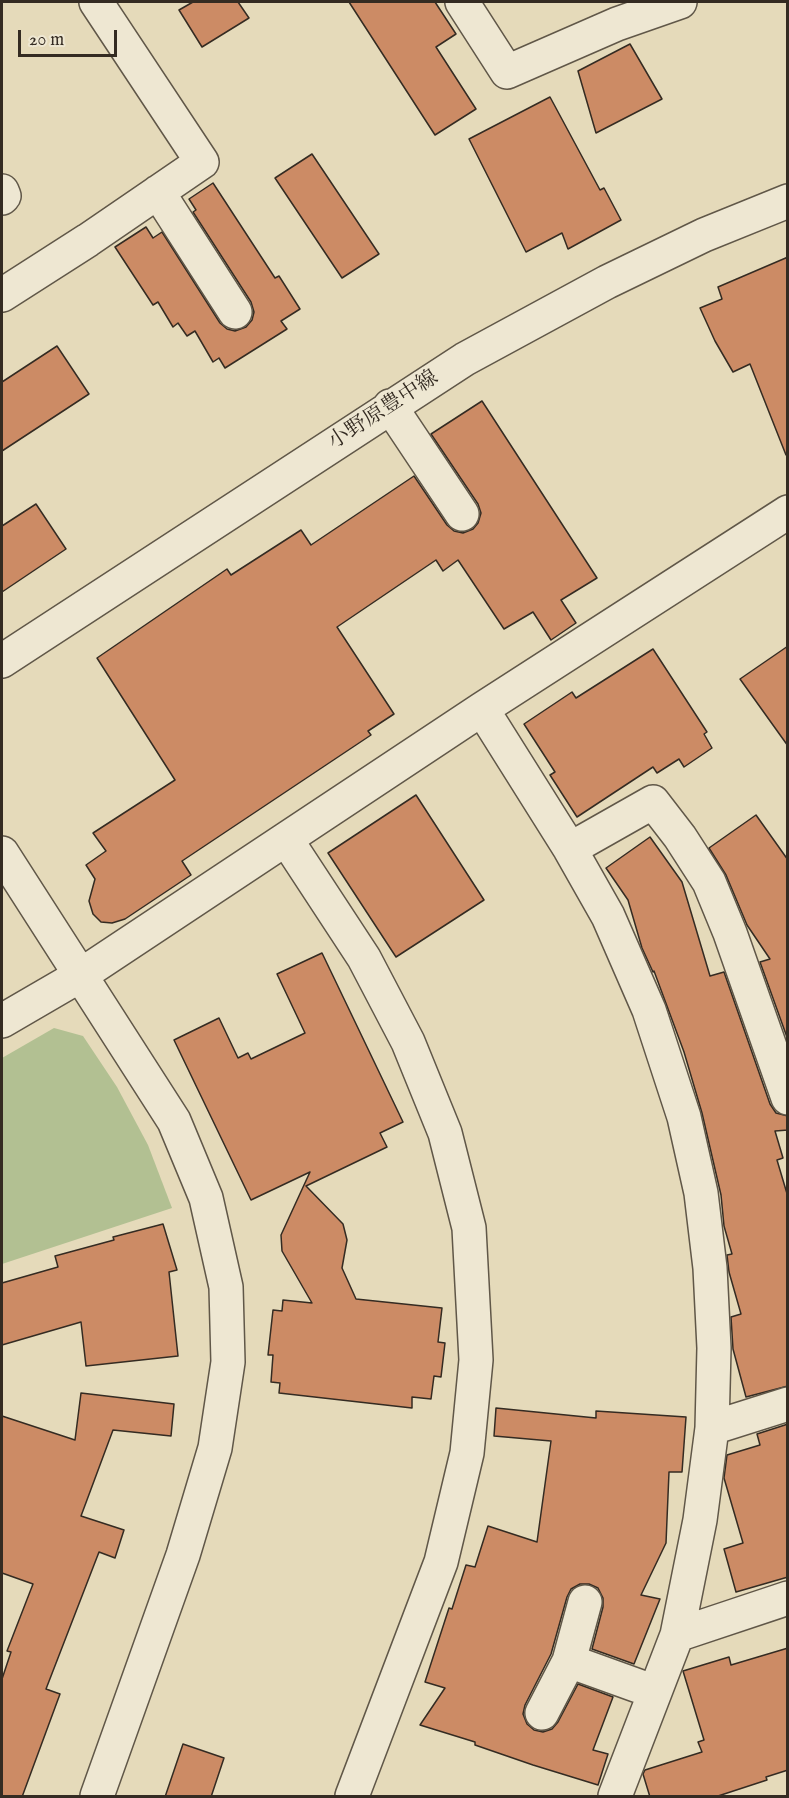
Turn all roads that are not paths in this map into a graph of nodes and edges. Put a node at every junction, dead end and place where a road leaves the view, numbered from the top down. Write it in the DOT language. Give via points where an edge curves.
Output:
graph roads {
  1 [pos="96,2"];
  2 [pos="462,2"];
  3 [pos="680,2"];
  4 [pos="2,191"];
  5 [pos="158,192"];
  6 [pos="2,198"];
  7 [pos="788,201"];
  8 [pos="2,296"];
  9 [pos="235,312"];
  10 [pos="390,406"];
  11 [pos="788,512"];
  12 [pos="462,514"];
  13 [pos="2,661"];
  14 [pos="482,709"];
  15 [pos="286,839"];
  16 [pos="570,849"];
  17 [pos="2,853"];
  18 [pos="81,975"];
  19 [pos="2,1021"];
  20 [pos="788,1098"];
  21 [pos="788,1404"];
  22 [pos="712,1428"];
  23 [pos="788,1598"];
  24 [pos="585,1602"];
  25 [pos="677,1635"];
  26 [pos="569,1661"];
  27 [pos="655,1692"];
  28 [pos="542,1713"];
  29 [pos="97,1797"];
  30 [pos="352,1797"];
  31 [pos="615,1797"];
  1 -- 5 [label="street" via="202,162"];
  2 -- 3 [label="street" via="507,72 616,24"];
  4 -- 6 [label="street"];
  5 -- 8 [label="street"];
  5 -- 9 [label="street"];
  7 -- 10 [label="street, 小野原豊中線" via="704,235 607,282 465,359"];
  10 -- 12 [label="street"];
  10 -- 13 [label="street, 小野原豊中線"];
  11 -- 14 [label="street"];
  14 -- 15 [label="street"];
  14 -- 16 [label="street"];
  15 -- 18 [label="street"];
  15 -- 30 [label="street" via="364,958 408,1042 445,1133 469,1228 476,1360 467,1453 441,1562"];
  16 -- 20 [label="street" via="653,802 709,882"];
  16 -- 22 [label="street" via="608,916 649,1010 684,1117 701,1193 710,1268"];
  17 -- 18 [label="street"];
  18 -- 19 [label="street"];
  18 -- 29 [label="street" via="174,1121 206,1198 226,1287 228,1362 216,1448 183,1555"];
  21 -- 22 [label="street"];
  22 -- 25 [label="street" via="700,1520"];
  23 -- 25 [label="street"];
  24 -- 26 [label="street"];
  25 -- 27 [label="street"];
  26 -- 27 [label="street"];
  26 -- 28 [label="street"];
  27 -- 31 [label="street"];
}
